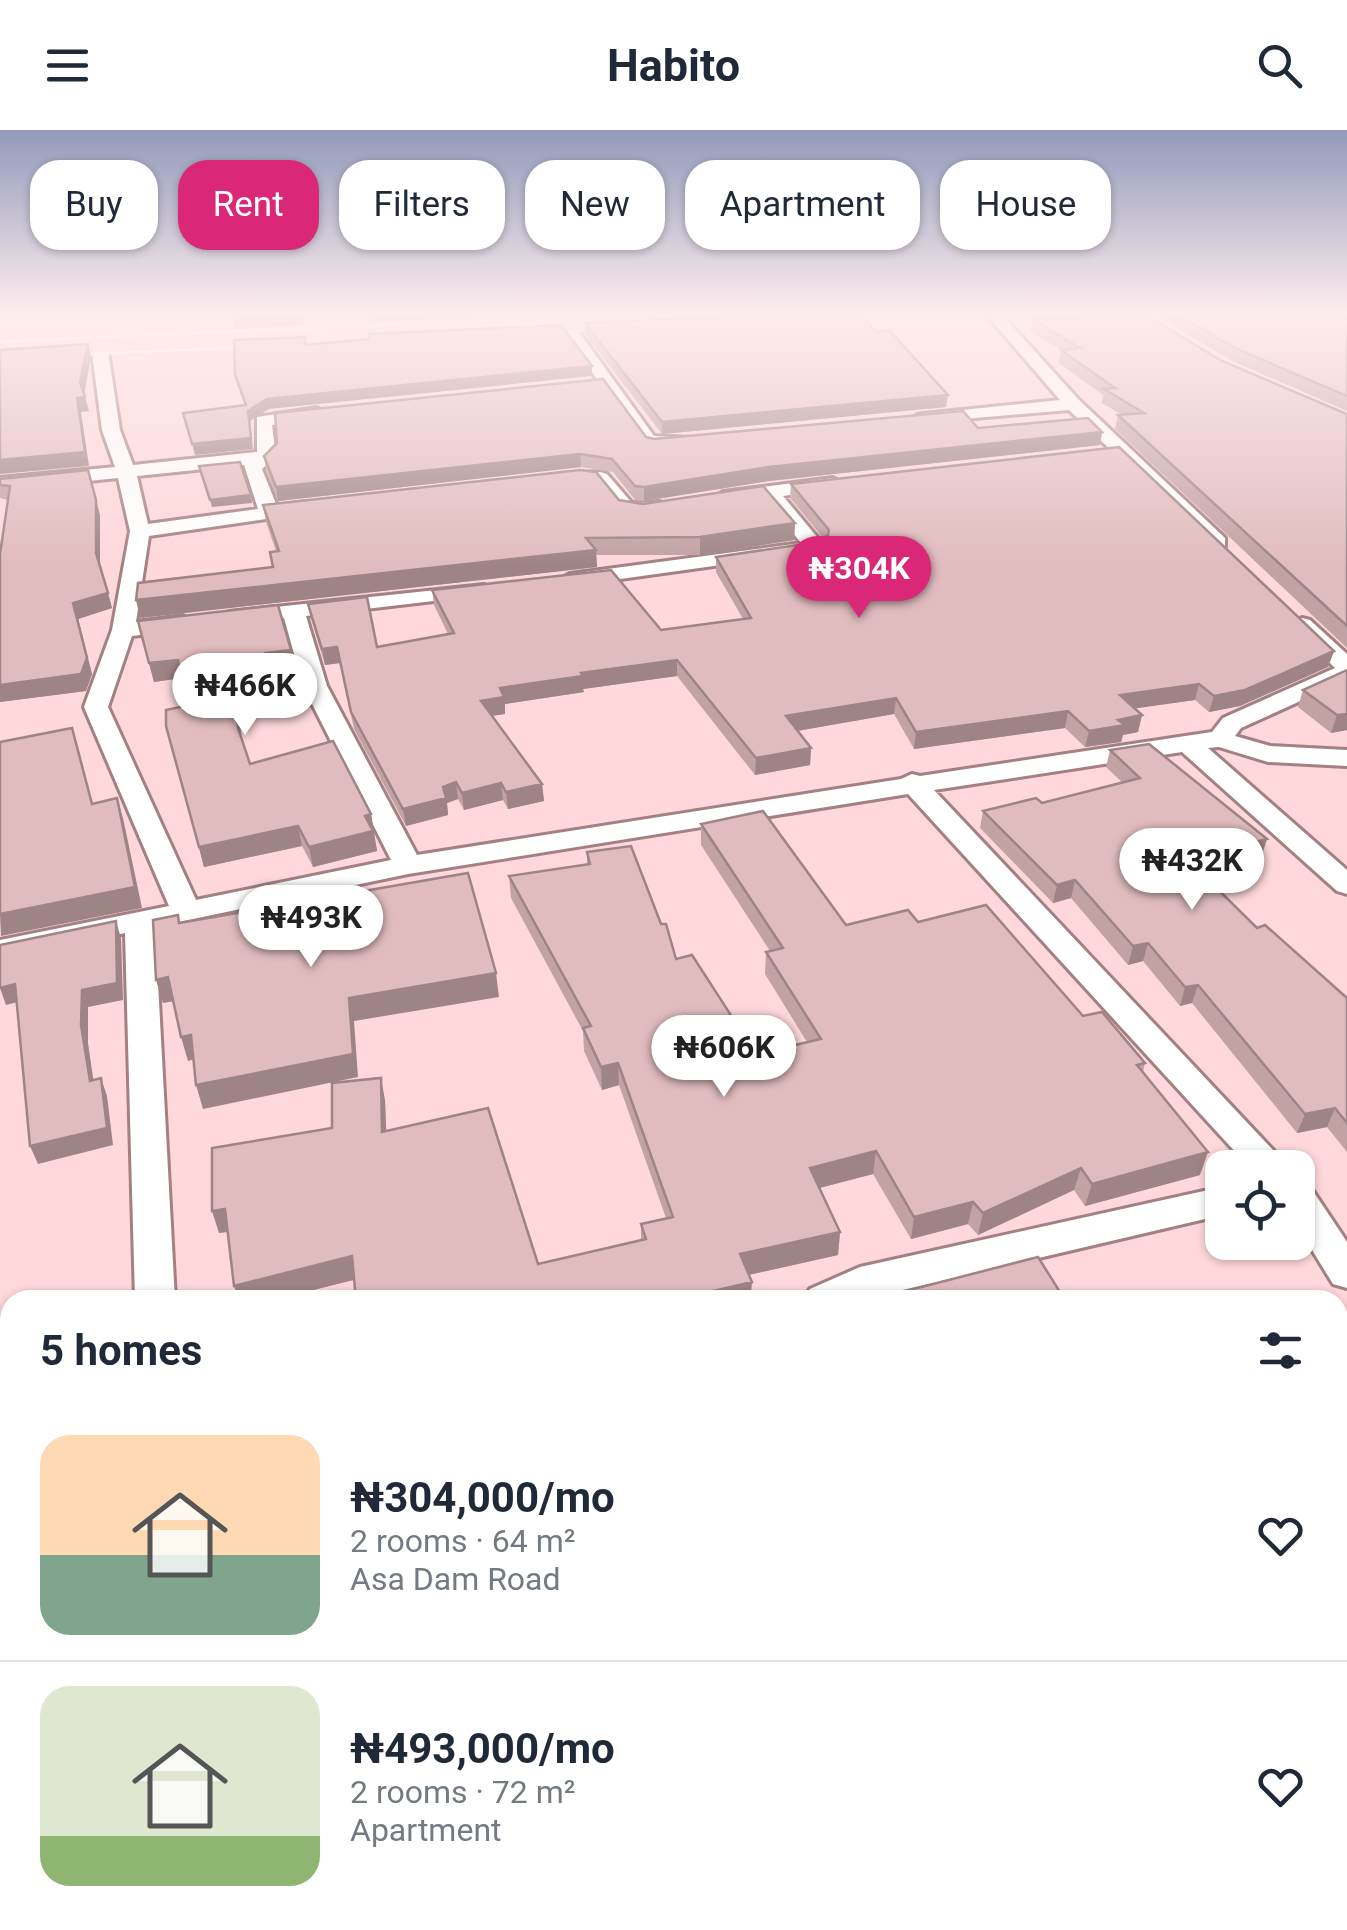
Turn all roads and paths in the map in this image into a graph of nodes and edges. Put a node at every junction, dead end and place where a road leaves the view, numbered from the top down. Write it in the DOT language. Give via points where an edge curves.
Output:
graph roads {
  1 [pos="107,398"];
  2 [pos="614,398"];
  3 [pos="1067,398"];
  4 [pos="1072,404"];
  5 [pos="345,410"];
  6 [pos="900,421"];
  7 [pos="708,439"];
  8 [pos="1126,451"];
  9 [pos="1086,456"];
  10 [pos="267,458"];
  11 [pos="127,474"];
  12 [pos="542,482"];
  13 [pos="848,482"];
  14 [pos="0,484"];
  15 [pos="769,491"];
  16 [pos="328,505"];
  17 [pos="269,512"];
  18 [pos="140,531"];
  19 [pos="1236,560"];
  20 [pos="551,582"];
  21 [pos="492,588"];
  22 [pos="293,610"];
  23 [pos="1291,614"];
  24 [pos="123,630"];
  25 [pos="1347,669"];
  26 [pos="1220,739"];
  27 [pos="1187,742"];
  28 [pos="1347,758"];
  29 [pos="912,782"];
  30 [pos="408,865"];
  31 [pos="1347,884"];
  32 [pos="187,912"];
  33 [pos="140,921"];
  34 [pos="0,950"];
  35 [pos="1255,1150"];
  36 [pos="1205,1205"];
  37 [pos="1315,1224"];
  38 [pos="1347,1272"];
  39 [pos="156,1290"];
  40 [pos="844,1290"];
  1 -- 11 [label="street"];
  2 -- 7 [label="street" via="655,444"];
  3 -- 4 [label="street"];
  4 -- 6 [label="street"];
  4 -- 8 [label="street"];
  5 -- 10 [label="street" via="263,421"];
  8 -- 9 [label="street"];
  8 -- 19 [label="street"];
  10 -- 11 [label="street"];
  10 -- 17 [label="street" via="252,468"];
  11 -- 14 [label="street"];
  11 -- 18 [label="street"];
  12 -- 15 [label="street" via="600,478 633,512"];
  13 -- 15 [label="street"];
  15 -- 20 [label="street" via="815,547"];
  16 -- 17 [label="street"];
  17 -- 18 [label="street"];
  18 -- 24 [label="street"];
  21 -- 22 [label="street"];
  22 -- 24 [label="street"];
  22 -- 30 [label="street" via="315,686"];
  23 -- 25 [label="street"];
  24 -- 32 [label="street" via="96,707"];
  25 -- 26 [label="street" via="1232,723"];
  26 -- 27 [label="street"];
  26 -- 28 [label="street" via="1268,754"];
  27 -- 29 [label="street"];
  27 -- 31 [label="street"];
  29 -- 30 [label="street"];
  29 -- 35 [label="street"];
  30 -- 32 [label="street"];
  32 -- 33 [label="street"];
  33 -- 34 [label="street"];
  33 -- 39 [label="street"];
  36 -- 40 [label="street"];
  37 -- 38 [label="street"];
}
